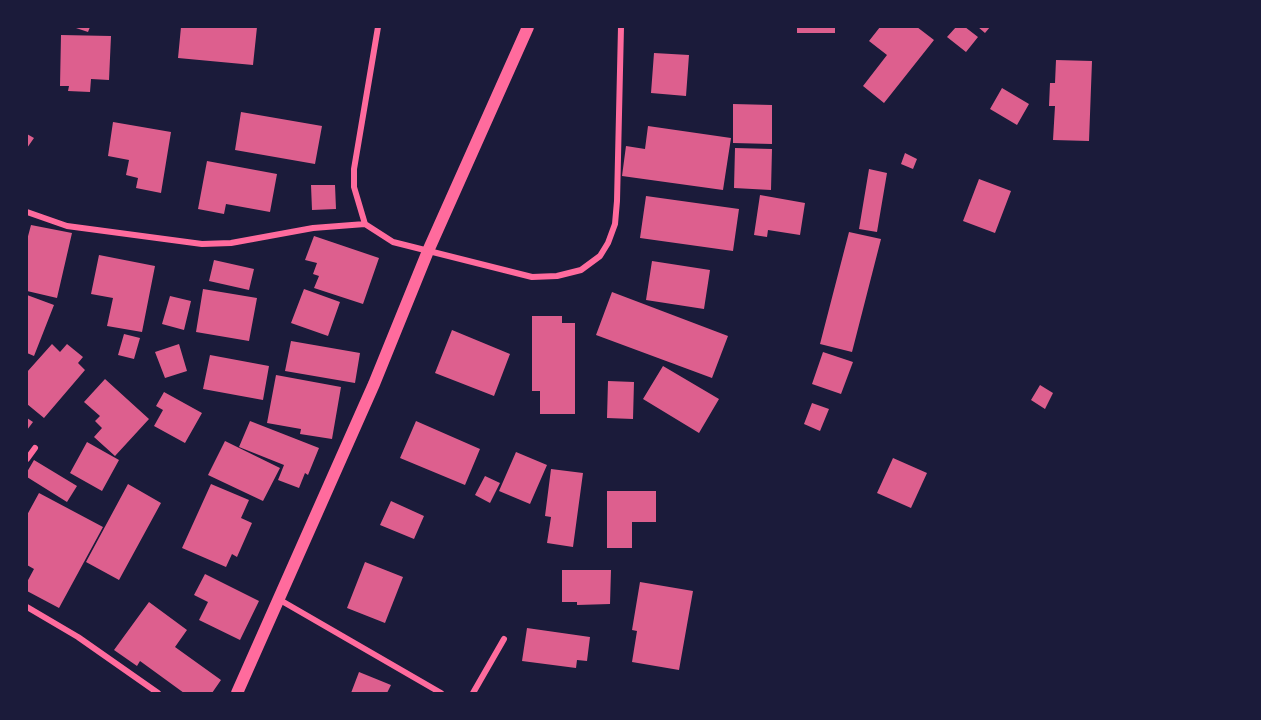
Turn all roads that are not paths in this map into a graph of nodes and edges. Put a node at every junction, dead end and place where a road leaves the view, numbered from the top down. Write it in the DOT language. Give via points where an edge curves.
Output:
graph roads {
  1 [pos="378,27"];
  2 [pos="528,27"];
  3 [pos="621,27"];
  4 [pos="27,212"];
  5 [pos="365,224"];
  6 [pos="428,251"];
  7 [pos="35,448"];
  8 [pos="27,459"];
  9 [pos="280,600"];
  10 [pos="27,607"];
  11 [pos="504,639"];
  12 [pos="158,693"];
  13 [pos="237,693"];
  14 [pos="441,693"];
  15 [pos="473,693"];
  1 -- 5 [label="street" via="354,169 354,187"];
  2 -- 6 [label="main road"];
  3 -- 6 [label="street" via="615,224 600,256 569,274 532,277"];
  4 -- 5 [label="street" via="67,226 208,244"];
  5 -- 6 [label="street" via="393,242"];
  6 -- 9 [label="main road"];
  7 -- 8 [label="street"];
  9 -- 13 [label="main road"];
  9 -- 14 [label="street"];
  10 -- 12 [label="street"];
  11 -- 15 [label="street"];
}
